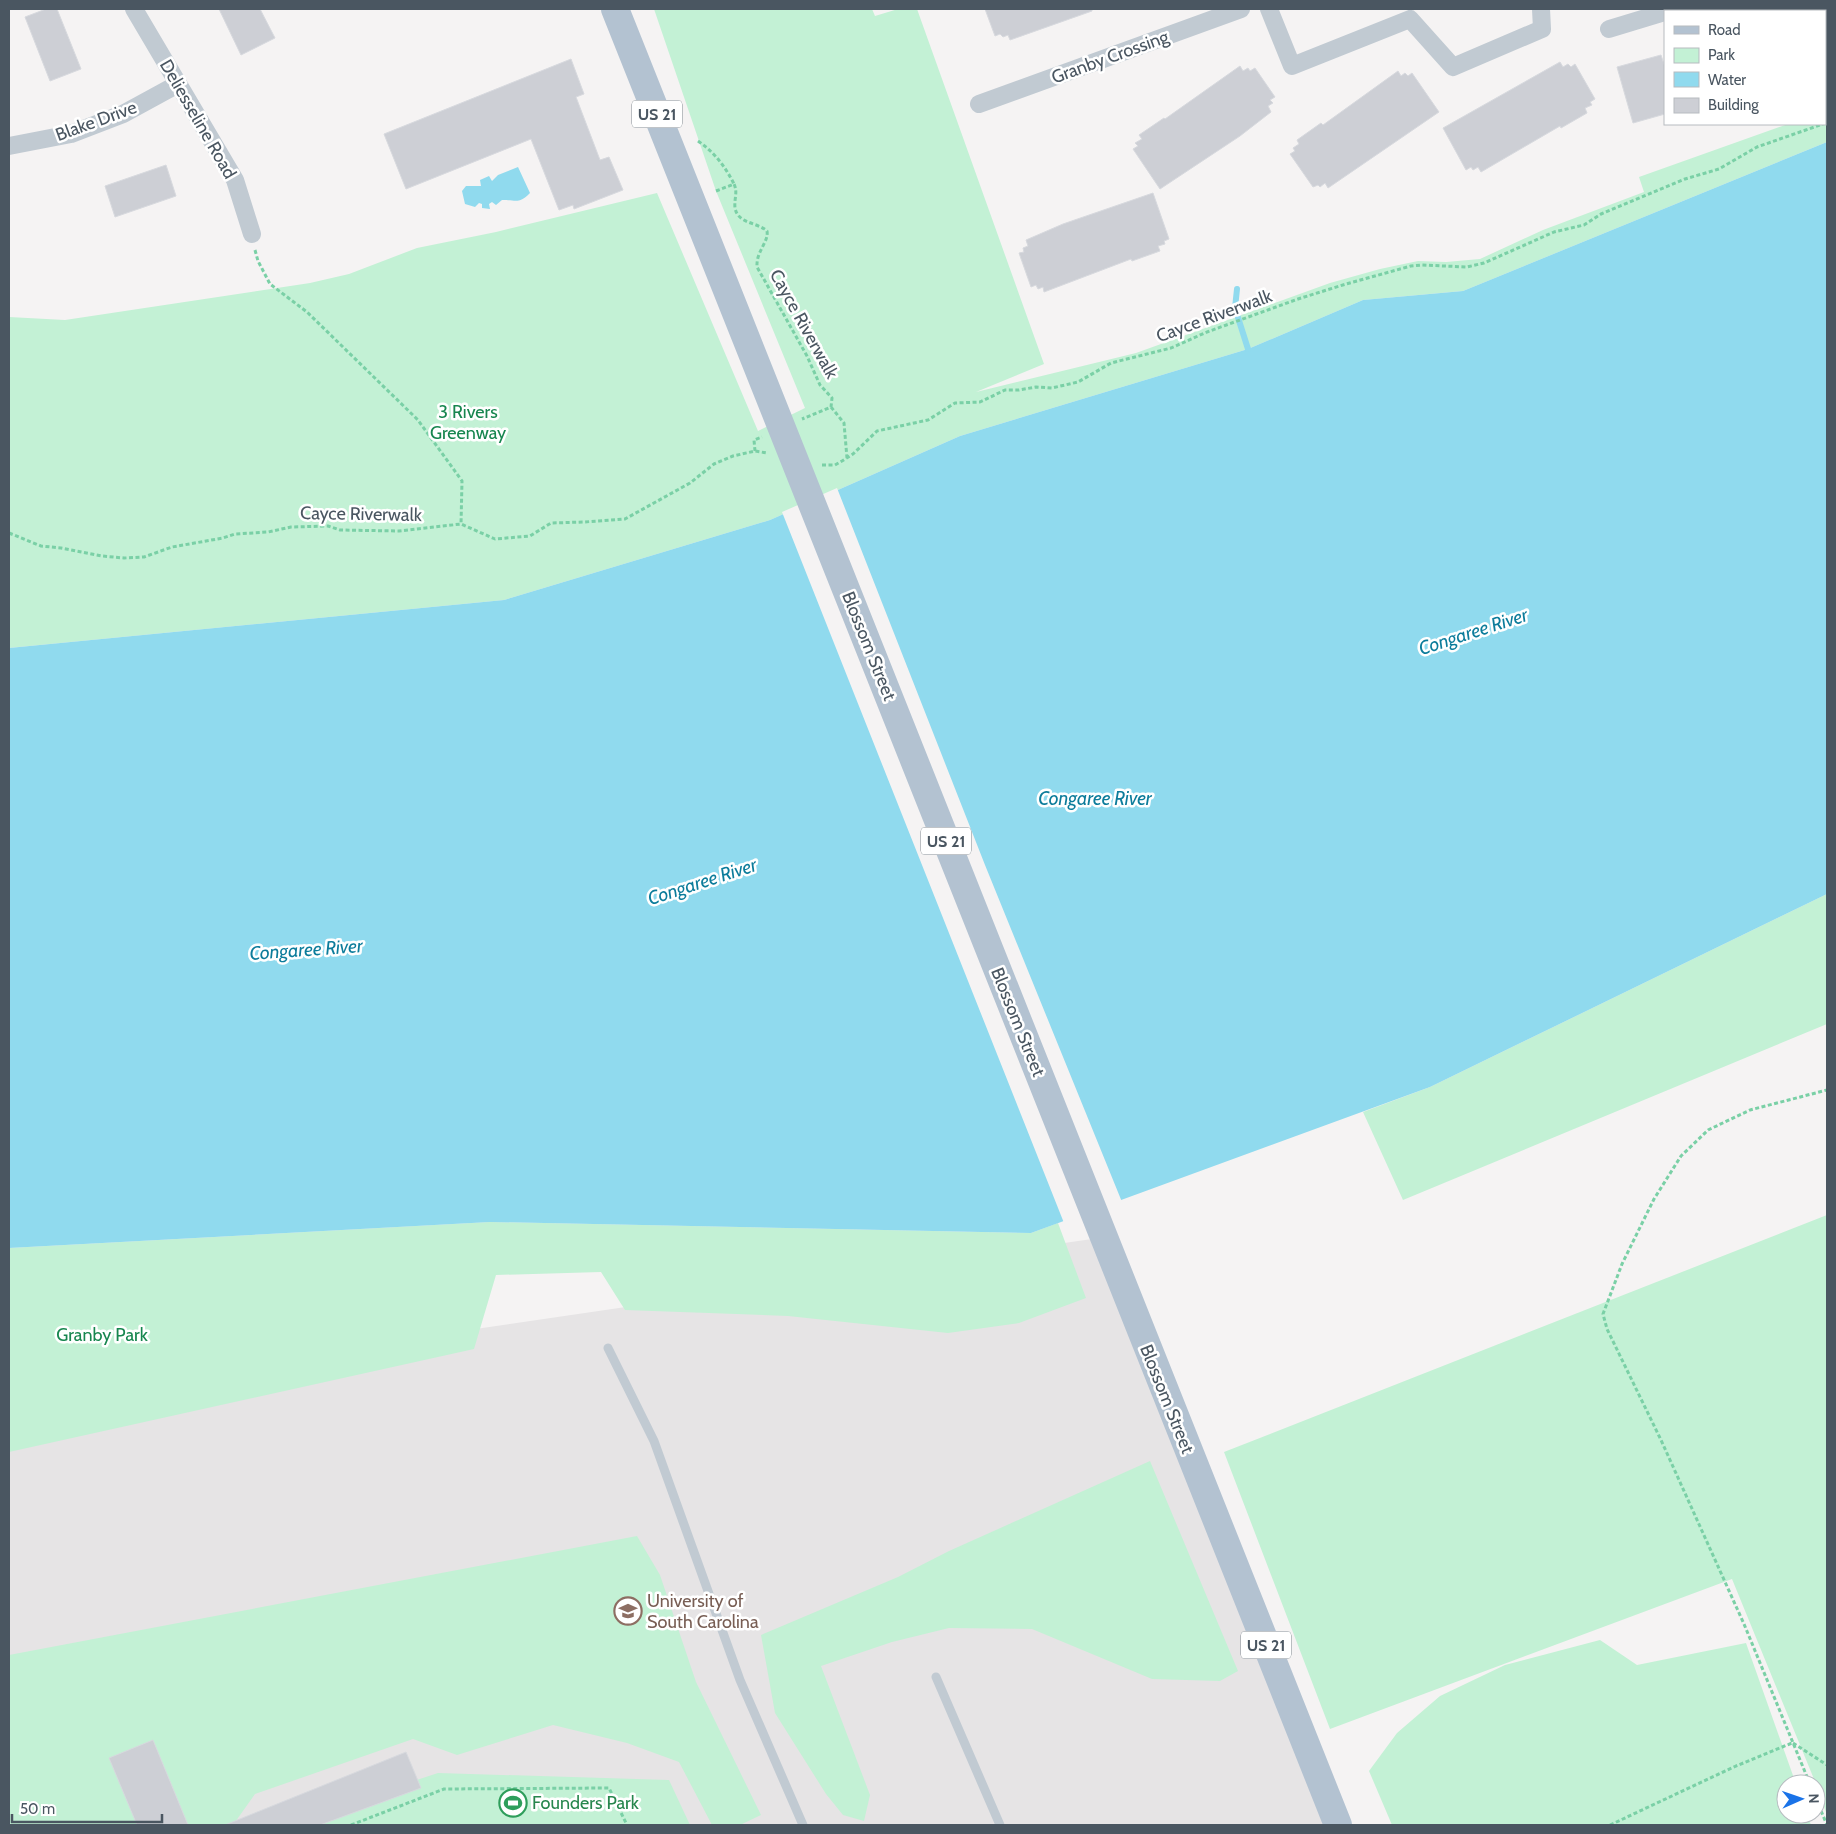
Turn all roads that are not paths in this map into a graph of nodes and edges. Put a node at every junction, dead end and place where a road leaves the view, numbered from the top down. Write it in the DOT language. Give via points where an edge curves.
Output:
graph roads {
  1 [pos="134,9"];
  2 [pos="615,9"];
  3 [pos="1241,9"];
  4 [pos="1269,9"];
  5 [pos="1541,9"];
  6 [pos="1664,13"];
  7 [pos="1609,29"];
  8 [pos="178,84"];
  9 [pos="979,104"];
  10 [pos="9,146"];
  11 [pos="252,234"];
  12 [pos="608,1348"];
  13 [pos="936,1677"];
  14 [pos="803,1825"];
  15 [pos="1000,1825"];
  16 [pos="1338,1825"];
  1 -- 8 [label="street, Deliesseline Road"];
  2 -- 16 [label="main road, Blossom Street / US 21"];
  3 -- 9 [label="street, Granby Crossing"];
  4 -- 5 [label="street" via="1292,66 1410,19 1453,67 1542,29"];
  6 -- 7 [label="street"];
  8 -- 10 [label="street, Blake Drive" via="123,114 71,134"];
  8 -- 11 [label="street, Deliesseline Road" via="235,180"];
  12 -- 14 [label="lane" via="654,1441 740,1680"];
  13 -- 15 [label="lane"];
}
